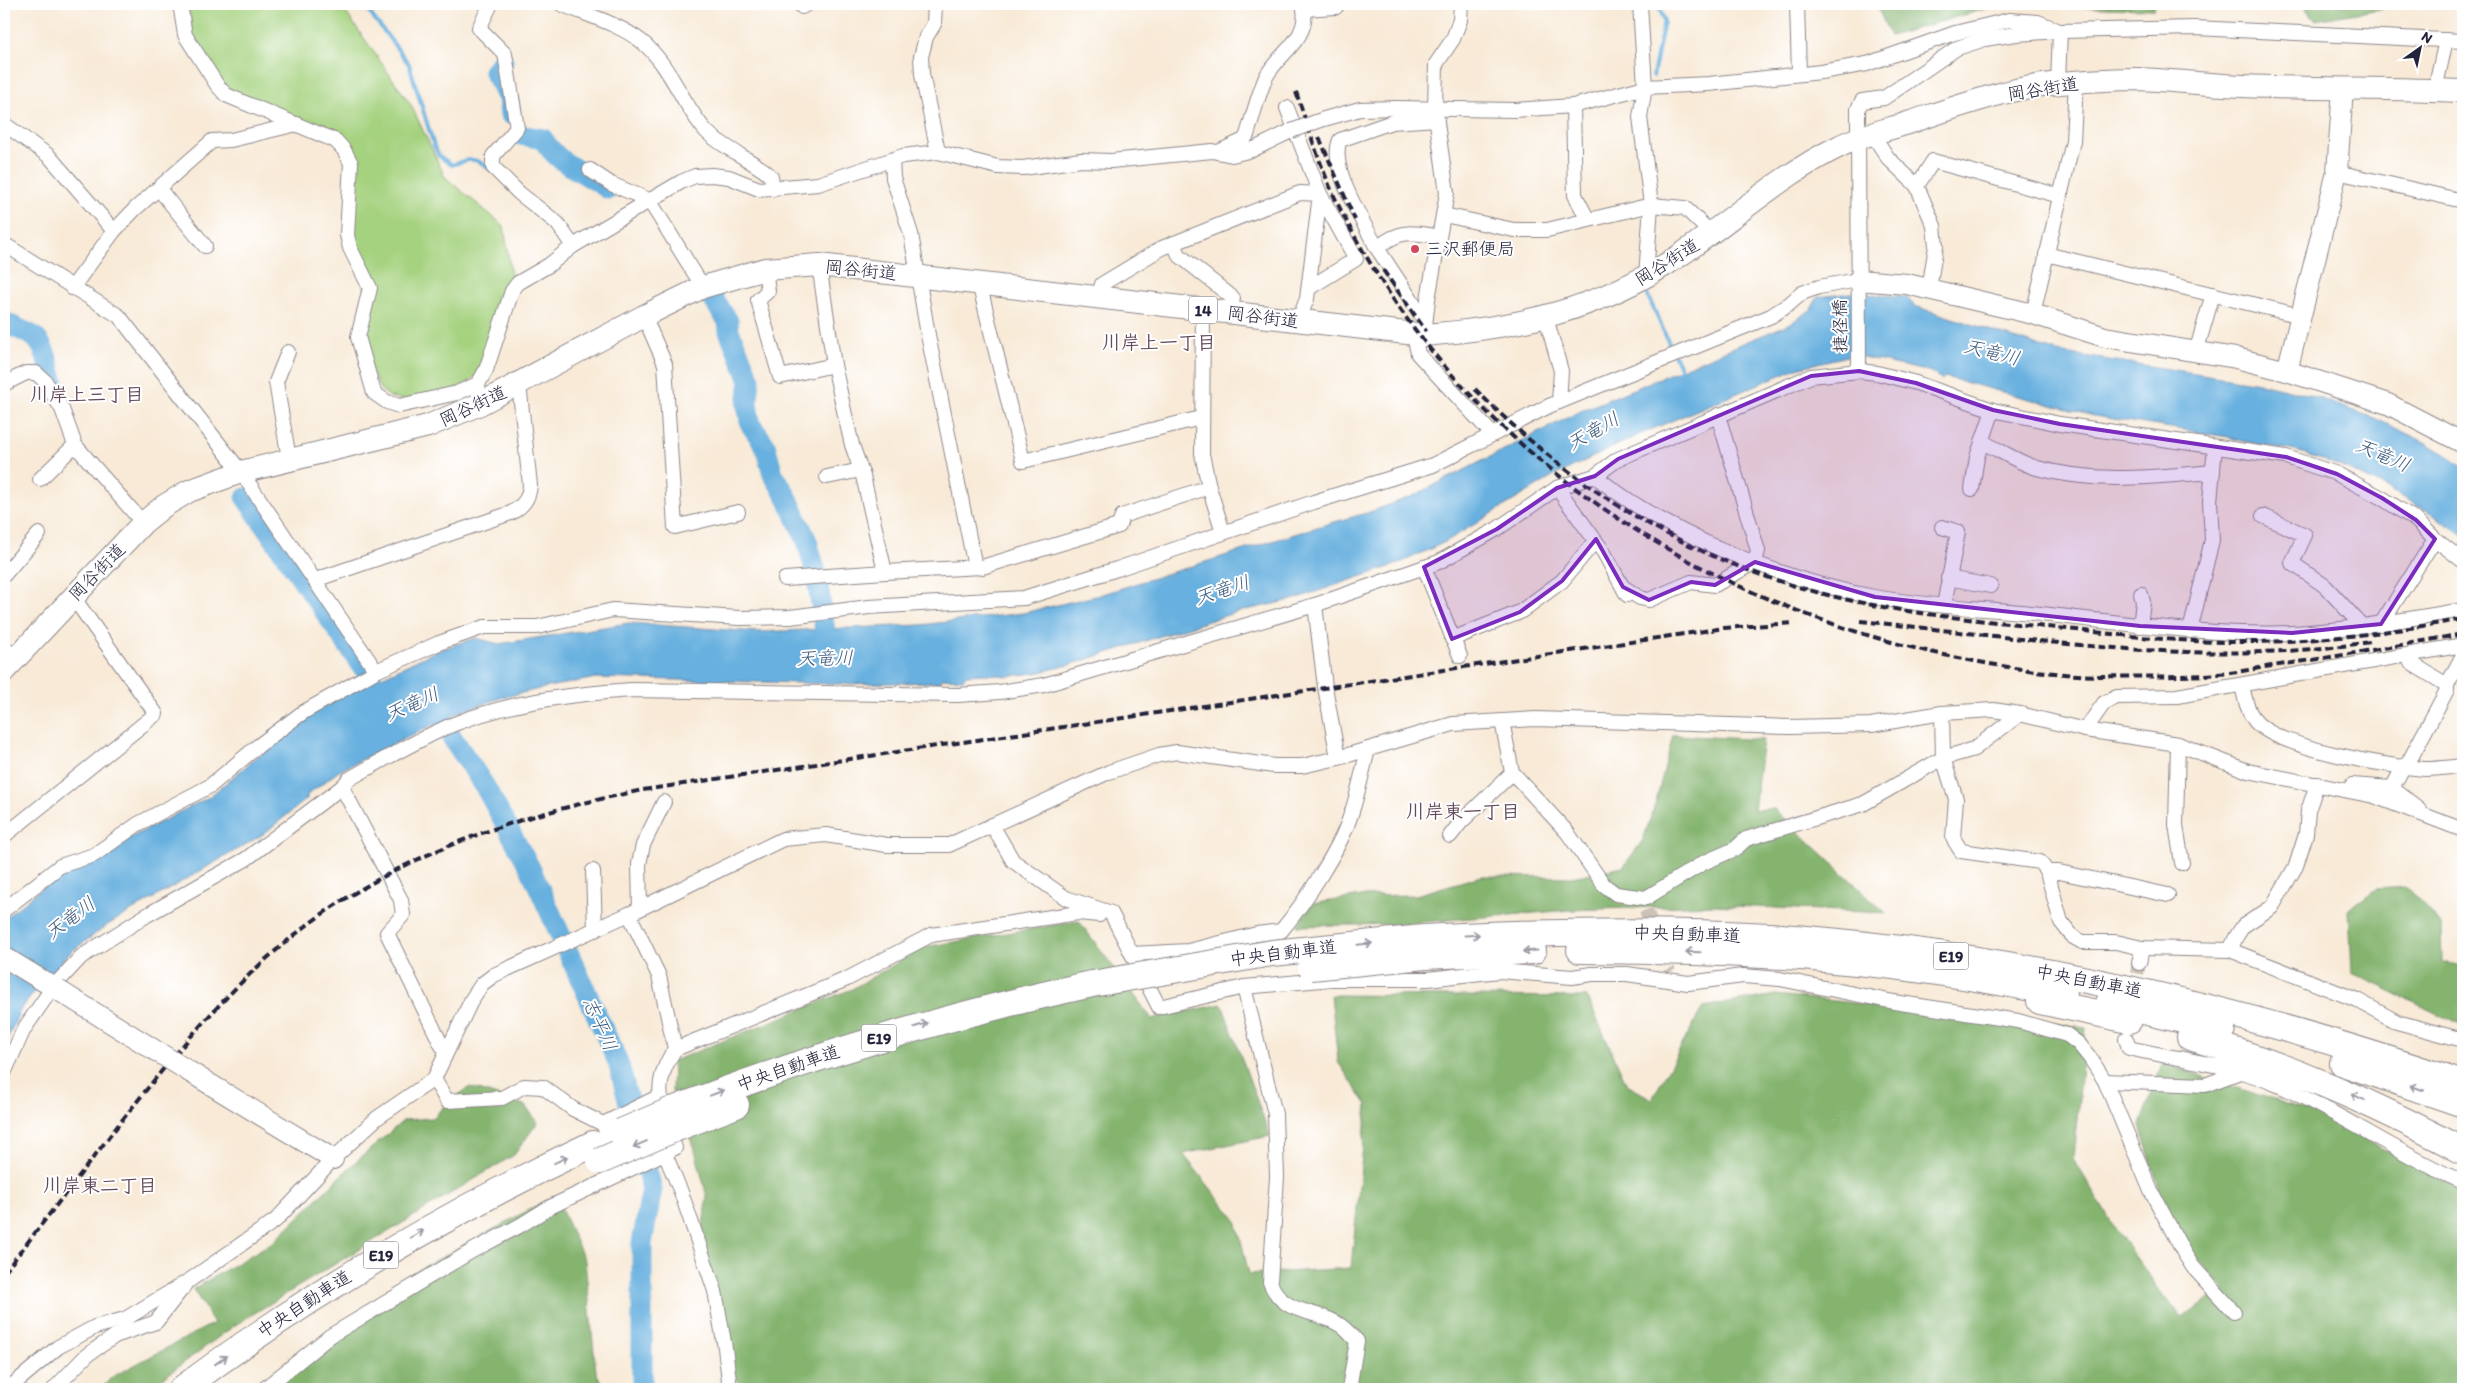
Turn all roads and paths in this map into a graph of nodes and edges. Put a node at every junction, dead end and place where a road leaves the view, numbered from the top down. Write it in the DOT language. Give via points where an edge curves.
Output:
graph roads {
  1 [pos="180,4"];
  2 [pos="491,4"];
  3 [pos="561,4"];
  4 [pos="936,4"];
  5 [pos="1461,4"];
  6 [pos="1640,4"];
  7 [pos="1796,4"];
  8 [pos="1304,6"];
  9 [pos="1336,7"];
  10 [pos="2060,31"];
  11 [pos="2446,40"];
  12 [pos="2463,41"];
  13 [pos="1799,74"];
  14 [pos="2067,82"];
  15 [pos="1645,87"];
  16 [pos="2343,88"];
  17 [pos="2435,90"];
  18 [pos="2463,91"];
  19 [pos="1573,106"];
  20 [pos="1287,108"];
  21 [pos="1436,114"];
  22 [pos="4,124"];
  23 [pos="297,124"];
  24 [pos="1864,137"];
  25 [pos="938,152"];
  26 [pos="1218,152"];
  27 [pos="892,160"];
  28 [pos="590,170"];
  29 [pos="2337,172"];
  30 [pos="1917,186"];
  31 [pos="159,189"];
  32 [pos="773,189"];
  33 [pos="1320,194"];
  34 [pos="2060,196"];
  35 [pos="649,200"];
  36 [pos="2463,201"];
  37 [pos="1652,205"];
  38 [pos="1444,216"];
  39 [pos="1588,220"];
  40 [pos="114,231"];
  41 [pos="1711,233"];
  42 [pos="1439,237"];
  43 [pos="1174,243"];
  44 [pos="4,244"];
  45 [pos="206,246"];
  46 [pos="572,246"];
  47 [pos="1377,248"];
  48 [pos="2046,254"];
  49 [pos="819,265"];
  50 [pos="765,269"];
  51 [pos="918,276"];
  52 [pos="1646,277"];
  53 [pos="979,284"];
  54 [pos="1858,284"];
  55 [pos="703,287"];
  56 [pos="72,288"];
  57 [pos="1309,288"];
  58 [pos="1928,289"];
  59 [pos="2213,294"];
  60 [pos="1098,298"];
  61 [pos="1203,310"];
  62 [pos="1230,313"];
  63 [pos="2033,314"];
  64 [pos="644,316"];
  65 [pos="2301,316"];
  66 [pos="1546,318"];
  67 [pos="1298,321"];
  68 [pos="1421,330"];
  69 [pos="288,352"];
  70 [pos="2196,352"];
  71 [pos="834,365"];
  72 [pos="1859,367"];
  73 [pos="2287,371"];
  74 [pos="4,384"];
  75 [pos="519,384"];
  76 [pos="479,394"];
  77 [pos="1559,402"];
  78 [pos="1993,410"];
  79 [pos="1718,415"];
  80 [pos="1201,418"];
  81 [pos="1492,434"];
  82 [pos="1982,442"];
  83 [pos="2463,443"];
  84 [pos="75,445"];
  85 [pos="2214,447"];
  86 [pos="290,459"];
  87 [pos="861,470"];
  88 [pos="240,472"];
  89 [pos="2212,472"];
  90 [pos="1594,476"];
  91 [pos="827,477"];
  92 [pos="40,479"];
  93 [pos="1209,487"];
  94 [pos="1556,488"];
  95 [pos="1972,489"];
  96 [pos="738,512"];
  97 [pos="2263,516"];
  98 [pos="143,523"];
  99 [pos="1942,527"];
  100 [pos="1223,532"];
  101 [pos="39,534"];
  102 [pos="2435,539"];
  103 [pos="1595,541"];
  104 [pos="2463,561"];
  105 [pos="1755,562"];
  106 [pos="975,567"];
  107 [pos="1424,567"];
  108 [pos="885,572"];
  109 [pos="4,575"];
  110 [pos="1948,578"];
  111 [pos="785,579"];
  112 [pos="315,580"];
  113 [pos="1991,586"];
  114 [pos="2141,594"];
  115 [pos="73,597"];
  116 [pos="1315,605"];
  117 [pos="1944,605"];
  118 [pos="2463,610"];
  119 [pos="2381,624"];
  120 [pos="2140,626"];
  121 [pos="2363,627"];
  122 [pos="2190,630"];
  123 [pos="1452,639"];
  124 [pos="2463,649"];
  125 [pos="2408,655"];
  126 [pos="1460,656"];
  127 [pos="8,659"];
  128 [pos="376,671"];
  129 [pos="2447,685"];
  130 [pos="2242,686"];
  131 [pos="1942,713"];
  132 [pos="2020,714"];
  133 [pos="1502,721"];
  134 [pos="2085,730"];
  135 [pos="2178,744"];
  136 [pos="1368,750"];
  137 [pos="1338,758"];
  138 [pos="1943,758"];
  139 [pos="2405,766"];
  140 [pos="2463,766"];
  141 [pos="1512,773"];
  142 [pos="2317,784"];
  143 [pos="342,788"];
  144 [pos="2392,788"];
  145 [pos="2342,790"];
  146 [pos="664,802"];
  147 [pos="2422,814"];
  148 [pos="992,825"];
  149 [pos="2463,830"];
  150 [pos="4,836"];
  151 [pos="1450,836"];
  152 [pos="2182,864"];
  153 [pos="592,871"];
  154 [pos="2047,872"];
  155 [pos="2168,895"];
  156 [pos="4,910"];
  157 [pos="635,912"];
  158 [pos="1118,924"];
  159 [pos="594,930"];
  160 [pos="1562,932"];
  161 [pos="1424,947"];
  162 [pos="2142,948"];
  163 [pos="2230,950"];
  164 [pos="1132,954"];
  165 [pos="1726,954"];
  166 [pos="4,957"];
  167 [pos="2139,963"];
  168 [pos="53,987"];
  169 [pos="1244,988"];
  170 [pos="2126,1039"];
  171 [pos="2463,1040"];
  172 [pos="448,1048"];
  173 [pos="675,1049"];
  174 [pos="2463,1071"];
  175 [pos="2240,1072"];
  176 [pos="4,1073"];
  177 [pos="434,1079"];
  178 [pos="2105,1081"];
  179 [pos="2463,1084"];
  180 [pos="2463,1104"];
  181 [pos="670,1111"];
  182 [pos="605,1150"];
  183 [pos="2463,1151"];
  184 [pos="665,1154"];
  185 [pos="333,1159"];
  186 [pos="2463,1182"];
  187 [pos="190,1280"];
  188 [pos="2234,1312"];
  189 [pos="8,1389"];
  190 [pos="54,1389"];
  191 [pos="182,1389"];
  192 [pos="211,1389"];
  193 [pos="264,1389"];
  194 [pos="727,1389"];
  195 [pos="1349,1389"];
  1 -- 23 [label="street" via="185,35 226,95"];
  2 -- 46 [label="street" via="479,28 505,54 517,128 493,156 493,167 556,222"];
  3 -- 32 [label="street" via="642,42 659,61 706,132 764,170 771,177"];
  4 -- 25 [label="street" via="934,24 921,57"];
  5 -- 21 [label="street" via="1460,20 1453,39 1436,64"];
  6 -- 15 [label="street"];
  7 -- 13 [label="street"];
  8 -- 9 [label="street"];
  8 -- 26 [label="street" via="1306,19 1303,27 1267,75 1247,135 1244,140"];
  10 -- 11 [label="street" via="2195,28"];
  10 -- 13 [label="street" via="2038,22 2009,20 1955,33 1867,64"];
  10 -- 14 [label="street"];
  10 -- 24 [label="street, 捷径橋" via="1985,39 1957,48 1884,98 1862,100 1858,109"];
  11 -- 12 [label="street"];
  11 -- 17 [label="street"];
  13 -- 15 [label="street"];
  14 -- 16 [label="main road, 岡谷街道 / 14" via="2138,79"];
  14 -- 24 [label="main road, 岡谷街道 / 14" via="2005,94"];
  14 -- 34 [label="street" via="2073,141"];
  15 -- 19 [label="street"];
  15 -- 37 [label="street" via="1640,117"];
  16 -- 17 [label="main road, 岡谷街道 / 14"];
  16 -- 29 [label="street"];
  17 -- 18 [label="main road, 岡谷街道 / 14"];
  19 -- 21 [label="street"];
  19 -- 39 [label="street" via="1575,196"];
  20 -- 33 [label="street"];
  21 -- 26 [label="street, bridge" via="1360,109 1291,131 1252,150 1232,155"];
  21 -- 38 [label="street" via="1446,193"];
  21 -- 47 [label="street" via="1392,122 1340,140 1336,147 1342,179"];
  22 -- 40 [label="street" via="49,156"];
  23 -- 31 [label="street" via="231,140 212,141"];
  23 -- 76 [label="street" via="336,141 351,163 347,235 370,288 358,336 374,393 399,406 457,393"];
  24 -- 30 [label="street"];
  24 -- 41 [label="main road, 岡谷街道 / 14" via="1806,164"];
  24 -- 54 [label="street, 捷径橋"];
  25 -- 26 [label="street" via="998,167 1023,168 1081,160 1111,161"];
  25 -- 27 [label="street"];
  27 -- 32 [label="street" via="818,184"];
  27 -- 51 [label="street" via="893,178 911,234"];
  28 -- 35 [label="street" via="612,184"];
  29 -- 36 [label="street"];
  29 -- 65 [label="street"];
  30 -- 34 [label="street" via="1933,161"];
  30 -- 58 [label="street" via="1934,226 1936,246"];
  31 -- 40 [label="street"];
  31 -- 45 [label="street"];
  32 -- 35 [label="street" via="759,189 712,175 694,176"];
  33 -- 43 [label="street" via="1300,194"];
  33 -- 57 [label="street"];
  33 -- 57 [label="street" via="1356,258"];
  34 -- 48 [label="street"];
  35 -- 46 [label="street"];
  35 -- 55 [label="street"];
  37 -- 39 [label="street"];
  37 -- 41 [label="street" via="1685,208"];
  37 -- 52 [label="street"];
  38 -- 39 [label="street" via="1514,230 1547,230"];
  38 -- 42 [label="street"];
  40 -- 56 [label="street"];
  41 -- 52 [label="main road, 岡谷街道 / 14"];
  42 -- 47 [label="street" via="1408,232 1390,238"];
  42 -- 68 [label="street"];
  43 -- 60 [label="street" via="1102,284"];
  43 -- 62 [label="street" via="1179,255 1232,298"];
  44 -- 56 [label="street"];
  46 -- 76 [label="street" via="549,265 518,283 512,292"];
  47 -- 68 [label="street"];
  48 -- 59 [label="street"];
  48 -- 63 [label="street"];
  49 -- 50 [label="main road, 岡谷街道 / 14"];
  49 -- 51 [label="main road, 岡谷街道 / 14"];
  49 -- 71 [label="street"];
  50 -- 55 [label="main road, 岡谷街道 / 14"];
  50 -- 71 [label="street" via="768,291 758,300 780,377"];
  51 -- 53 [label="main road, 岡谷街道 / 14"];
  51 -- 106 [label="street"];
  52 -- 66 [label="main road, 岡谷街道 / 14" via="1588,304"];
  53 -- 60 [label="main road, 岡谷街道 / 14"];
  53 -- 80 [label="street" via="1023,461"];
  54 -- 58 [label="street" via="1882,281"];
  54 -- 72 [label="street, 捷径橋"];
  54 -- 77 [label="street" via="1819,287 1802,293 1771,316"];
  55 -- 64 [label="main road, 岡谷街道 / 14"];
  56 -- 88 [label="street" via="119,316"];
  57 -- 67 [label="street"];
  58 -- 63 [label="street"];
  59 -- 65 [label="street"];
  59 -- 70 [label="street"];
  60 -- 61 [label="main road, 岡谷街道 / 14"];
  61 -- 62 [label="main road, 岡谷街道 / 14"];
  61 -- 80 [label="street"];
  62 -- 67 [label="main road, 岡谷街道 / 14"];
  63 -- 70 [label="street" via="2105,336"];
  64 -- 75 [label="main road, 岡谷街道 / 14"];
  64 -- 96 [label="street" via="664,364 675,527"];
  65 -- 73 [label="street"];
  66 -- 68 [label="main road, 岡谷街道 / 14" via="1513,325"];
  66 -- 77 [label="street" via="1561,371"];
  67 -- 68 [label="main road, 岡谷街道 / 14"];
  68 -- 81 [label="street" via="1418,354"];
  69 -- 86 [label="street" via="276,382"];
  70 -- 73 [label="street"];
  71 -- 87 [label="street"];
  72 -- 78 [label="street"];
  72 -- 79 [label="street" via="1811,376"];
  73 -- 83 [label="street" via="2388,404"];
  74 -- 84 [label="street" via="26,373 36,373 46,381 62,409"];
  75 -- 76 [label="main road, 岡谷街道 / 14"];
  75 -- 112 [label="street" via="530,485 527,501 521,508"];
  76 -- 86 [label="main road, 岡谷街道 / 14" via="428,426"];
  77 -- 81 [label="street"];
  78 -- 82 [label="street"];
  78 -- 85 [label="street" via="2060,424"];
  79 -- 90 [label="street" via="1618,459"];
  79 -- 105 [label="street" via="1758,551"];
  80 -- 93 [label="street" via="1202,454"];
  81 -- 100 [label="street" via="1434,466"];
  82 -- 89 [label="street" via="2036,468 2095,479 2130,480"];
  82 -- 95 [label="street"];
  84 -- 92 [label="street"];
  84 -- 98 [label="street"];
  85 -- 89 [label="street"];
  85 -- 102 [label="street" via="2286,457 2338,474 2416,520"];
  86 -- 88 [label="main road, 岡谷街道 / 14"];
  87 -- 91 [label="street"];
  87 -- 108 [label="street"];
  88 -- 98 [label="main road, 岡谷街道 / 14" via="189,491"];
  88 -- 112 [label="street"];
  89 -- 122 [label="street" via="2212,540"];
  90 -- 94 [label="street"];
  90 -- 105 [label="street" via="1699,539"];
  93 -- 100 [label="street"];
  93 -- 106 [label="street" via="1122,516 1119,526"];
  94 -- 103 [label="street"];
  94 -- 107 [label="street" via="1497,529"];
  97 -- 121 [label="street" via="2305,535 2292,563 2325,586"];
  98 -- 115 [label="main road, 岡谷街道 / 14"];
  99 -- 110 [label="street" via="1958,532"];
  100 -- 128 [label="street" via="1024,598 869,607 782,617 738,618 613,610 537,627 484,627"];
  101 -- 109 [label="street"];
  102 -- 104 [label="street"];
  102 -- 119 [label="street"];
  103 -- 105 [label="street" via="1625,591 1648,600 1691,582 1715,585"];
  103 -- 123 [label="street" via="1562,581 1520,612"];
  105 -- 117 [label="street" via="1875,597"];
  106 -- 108 [label="street"];
  107 -- 116 [label="street"];
  107 -- 123 [label="street"];
  108 -- 111 [label="street"];
  110 -- 113 [label="street"];
  110 -- 117 [label="street"];
  112 -- 128 [label="street"];
  114 -- 120 [label="street"];
  115 -- 127 [label="main road, 岡谷街道 / 14"];
  115 -- 150 [label="street" via="156,714"];
  116 -- 137 [label="street"];
  116 -- 143 [label="street" via="1044,685 1000,692 841,694 631,690 536,702 481,714 448,727 348,778"];
  117 -- 120 [label="street"];
  118 -- 119 [label="street"];
  119 -- 121 [label="street"];
  120 -- 122 [label="street"];
  121 -- 122 [label="street" via="2292,633"];
  123 -- 126 [label="street"];
  124 -- 125 [label="street"];
  124 -- 129 [label="street"];
  125 -- 129 [label="street" via="2410,663"];
  125 -- 130 [label="street"];
  128 -- 156 [label="street" via="302,713 210,786 138,824 94,855 60,866"];
  129 -- 139 [label="street"];
  130 -- 134 [label="street" via="2177,696 2117,697 2104,703"];
  130 -- 139 [label="street" via="2246,706 2256,722 2271,732 2358,760"];
  131 -- 132 [label="street" via="1993,710"];
  131 -- 133 [label="street" via="1844,726"];
  131 -- 138 [label="street"];
  132 -- 134 [label="street"];
  132 -- 138 [label="street" via="1974,749"];
  133 -- 136 [label="street" via="1452,724"];
  133 -- 141 [label="street"];
  134 -- 135 [label="street"];
  135 -- 142 [label="street" via="2248,771"];
  135 -- 152 [label="street" via="2176,825"];
  136 -- 137 [label="street"];
  136 -- 164 [label="street" via="1342,837 1294,916 1281,931 1188,951"];
  137 -- 148 [label="street" via="1293,766 1177,752 1159,755 1109,772"];
  138 -- 141 [label="street" via="1863,804 1746,839 1735,849 1703,863 1646,904 1616,894 1604,885 1567,832"];
  138 -- 154 [label="street" via="1956,799 1953,838 1961,851 2040,862"];
  139 -- 140 [label="street" via="2426,769"];
  139 -- 144 [label="street"];
  141 -- 151 [label="street" via="1460,822"];
  142 -- 145 [label="street"];
  142 -- 163 [label="street" via="2296,866 2272,906 2244,926"];
  143 -- 168 [label="street" via="246,859 94,947"];
  143 -- 172 [label="street" via="401,900 403,915 387,932 442,1046"];
  144 -- 145 [label="street" via="2351,785"];
  144 -- 147 [label="street" via="2418,807"];
  145 -- 147 [label="street" via="2374,796"];
  146 -- 157 [label="street" via="643,845"];
  147 -- 149 [label="street"];
  148 -- 157 [label="street" via="949,844 887,845 826,835 782,839"];
  148 -- 158 [label="street" via="1012,862 1066,898 1111,913"];
  153 -- 159 [label="street"];
  154 -- 155 [label="street"];
  154 -- 162 [label="street" via="2061,922 2074,937 2082,942 2116,942"];
  157 -- 159 [label="street"];
  157 -- 173 [label="street" via="659,976"];
  158 -- 164 [label="street"];
  158 -- 173 [label="street" via="1100,915 1078,913 932,935 847,979"];
  159 -- 172 [label="street" via="494,975 482,984"];
  161 -- 160 [label="highway, 中央自動車道 / E19, one-way"];
  160 -- 174 [label="highway" via="1702,926 1838,934 1972,950 2174,990"];
  160 -- 179 [label="highway, 中央自動車道 / E19" via="1771,936 1970,959 2109,984 2236,1014"];
  165 -- 161 [label="highway, 中央自動車道 / E19, one-way"];
  161 -- 181 [label="highway, 中央自動車道 / E19, bridge" via="1272,953 1093,992 831,1072"];
  162 -- 163 [label="street"];
  162 -- 167 [label="street"];
  163 -- 171 [label="street" via="2358,1000 2397,1022"];
  164 -- 169 [label="street" via="1159,1007"];
  180 -- 165 [label="highway, 中央自動車道 / E19, one-way" via="2232,1031 2041,989 1834,960"];
  183 -- 165 [label="highway, one-way" via="2341,1089 2270,1061 2178,1033 1971,988"];
  166 -- 168 [label="street"];
  168 -- 176 [label="street" via="24,1029"];
  168 -- 185 [label="street, bridge"];
  169 -- 178 [label="street" via="1332,979 1428,979 1499,971 1572,977 1627,974 1669,977 1688,983 1743,976 1780,979 1894,1002 2018,1021 2067,1035 2090,1058"];
  169 -- 195 [label="street" via="1275,1114 1277,1177 1270,1282 1275,1295 1291,1307 1340,1324 1357,1341"];
  170 -- 175 [label="street" via="2129,1048"];
  172 -- 177 [label="street"];
  173 -- 181 [label="street" via="664,1066 660,1081"];
  175 -- 178 [label="street" via="2205,1085"];
  175 -- 186 [label="street" via="2315,1103"];
  177 -- 182 [label="street" via="447,1101 502,1098 524,1086 543,1087 573,1109"];
  177 -- 185 [label="street" via="377,1118"];
  178 -- 188 [label="street" via="2151,1191 2184,1253"];
  181 -- 182 [label="highway, 中央自動車道 / E19, bridge"];
  181 -- 182 [label="street"];
  181 -- 184 [label="street" via="675,1148"];
  182 -- 184 [label="street"];
  191 -- 182 [label="highway, 中央自動車道 / E19, one-way" via="272,1324 395,1246 470,1204"];
  182 -- 192 [label="highway, 中央自動車道 / E19" via="404,1261 283,1338"];
  182 -- 193 [label="street" via="550,1207 330,1336"];
  184 -- 194 [label="street" via="715,1291 725,1348"];
  185 -- 187 [label="street" via="276,1220"];
  187 -- 189 [label="street" via="125,1319 95,1327 58,1348"];
  187 -- 190 [label="street" via="156,1322 115,1336 87,1355"];
}
